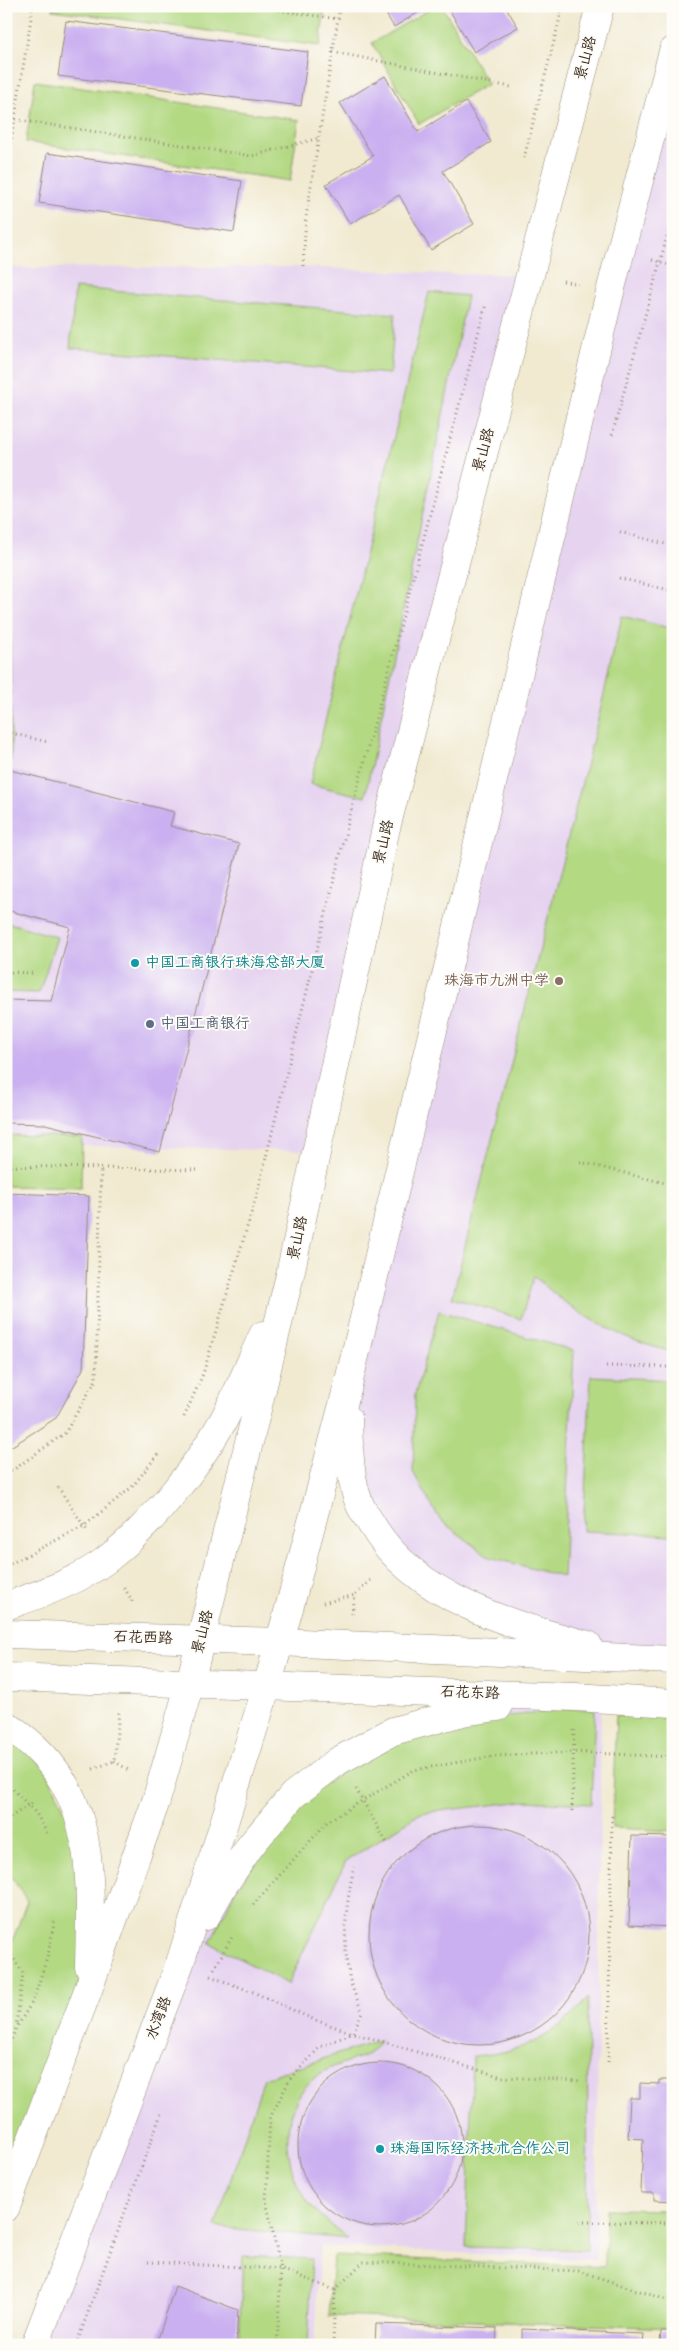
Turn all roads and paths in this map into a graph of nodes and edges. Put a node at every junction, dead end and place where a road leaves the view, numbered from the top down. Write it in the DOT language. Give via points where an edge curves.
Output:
graph roads {
  1 [pos="34,6"];
  2 [pos="249,6"];
  3 [pos="340,6"];
  4 [pos="563,6"];
  5 [pos="600,6"];
  6 [pos="338,19"];
  7 [pos="673,51"];
  8 [pos="333,52"];
  9 [pos="511,87"];
  10 [pos="6,118"];
  11 [pos="15,120"];
  12 [pos="319,138"];
  13 [pos="524,159"];
  14 [pos="6,173"];
  15 [pos="673,215"];
  16 [pos="303,266"];
  17 [pos="530,273"];
  18 [pos="610,292"];
  19 [pos="486,302"];
  20 [pos="611,440"];
  21 [pos="620,532"];
  22 [pos="673,546"];
  23 [pos="618,578"];
  24 [pos="673,591"];
  25 [pos="6,732"];
  26 [pos="48,742"];
  27 [pos="6,972"];
  28 [pos="33,972"];
  29 [pos="580,1162"];
  30 [pos="6,1166"];
  31 [pos="102,1168"];
  32 [pos="197,1170"];
  33 [pos="673,1185"];
  34 [pos="289,1279"];
  35 [pos="606,1366"];
  36 [pos="673,1367"];
  37 [pos="347,1389"];
  38 [pos="184,1419"];
  39 [pos="162,1450"];
  40 [pos="6,1471"];
  41 [pos="6,1566"];
  42 [pos="6,1606"];
  43 [pos="6,1634"];
  44 [pos="201,1640"];
  45 [pos="279,1642"];
  46 [pos="643,1659"];
  47 [pos="673,1660"];
  48 [pos="6,1677"];
  49 [pos="190,1683"];
  50 [pos="267,1686"];
  51 [pos="575,1697"];
  52 [pos="673,1703"];
  53 [pos="6,1726"];
  54 [pos="573,1752"];
  55 [pos="673,1757"];
  56 [pos="6,1782"];
  57 [pos="572,1811"];
  58 [pos="612,1812"];
  59 [pos="48,1836"];
  60 [pos="354,1868"];
  61 [pos="249,1909"];
  62 [pos="55,1916"];
  63 [pos="234,1934"];
  64 [pos="6,1947"];
  65 [pos="673,1962"];
  66 [pos="180,1963"];
  67 [pos="210,1976"];
  68 [pos="207,1985"];
  69 [pos="88,1990"];
  70 [pos="667,2019"];
  71 [pos="16,2028"];
  72 [pos="353,2033"];
  73 [pos="6,2052"];
  74 [pos="608,2062"];
  75 [pos="582,2081"];
  76 [pos="164,2106"];
  77 [pos="6,2207"];
  78 [pos="579,2222"];
  79 [pos="673,2223"];
  80 [pos="148,2262"];
  81 [pos="281,2269"];
  82 [pos="335,2290"];
  83 [pos="673,2302"];
  84 [pos="35,2345"];
  85 [pos="76,2345"];
  86 [pos="277,2345"];
  87 [pos="332,2345"];
  1 -- 11 [label="path"];
  2 -- 6 [label="path"];
  3 -- 6 [label="path"];
  4 -- 13 [label="path"];
  5 -- 17 [label="main road, 景山路"];
  6 -- 8 [label="path"];
  7 -- 18 [label="main road"];
  8 -- 9 [label="path"];
  8 -- 12 [label="path"];
  10 -- 11 [label="path"];
  11 -- 12 [label="path" via="252,156"];
  11 -- 14 [label="path"];
  12 -- 16 [label="path" via="306,217"];
  15 -- 20 [label="path"];
  17 -- 18 [label="path"];
  17 -- 34 [label="main road, 景山路" via="386,828"];
  18 -- 37 [label="main road"];
  19 -- 38 [label="path" via="349,819 257,1194 202,1374"];
  21 -- 22 [label="path"];
  23 -- 24 [label="path"];
  25 -- 26 [label="path"];
  27 -- 28 [label="path"];
  29 -- 33 [label="path"];
  30 -- 31 [label="path"];
  31 -- 32 [label="path"];
  31 -- 40 [label="path" via="96,1380 65,1433 13,1470"];
  34 -- 42 [label="main road" via="223,1421 151,1520 106,1560 80,1576"];
  34 -- 44 [label="main road, 景山路"];
  35 -- 36 [label="path"];
  37 -- 45 [label="main road"];
  37 -- 46 [label="main road" via="349,1455 360,1505 380,1539 395,1556 461,1602 527,1629"];
  39 -- 41 [label="path" via="132,1487 84,1526"];
  43 -- 44 [label="main road, 石花西路"];
  44 -- 45 [label="main road, 石花西路"];
  44 -- 49 [label="main road, 景山路"];
  45 -- 46 [label="main road"];
  45 -- 50 [label="main road"];
  46 -- 47 [label="main road"];
  48 -- 49 [label="main road"];
  49 -- 50 [label="main road"];
  49 -- 69 [label="main road" via="156,1802"];
  50 -- 51 [label="main road, 石花东路"];
  50 -- 66 [label="main road, 水湾路"];
  51 -- 52 [label="main road, 石花东路"];
  51 -- 54 [label="path"];
  51 -- 66 [label="main road" via="463,1712 411,1726 394,1731 338,1761 293,1795 251,1845 223,1886"];
  53 -- 69 [label="main road" via="52,1763 74,1801 86,1845 90,1893"];
  54 -- 55 [label="path"];
  54 -- 57 [label="path"];
  54 -- 61 [label="path" via="494,1756 414,1770 328,1821"];
  56 -- 59 [label="path" via="36,1813"];
  58 -- 74 [label="path"];
  60 -- 72 [label="path" via="346,1906 345,1936 349,1977 362,2012"];
  62 -- 71 [label="path" via="48,1955 33,2001"];
  63 -- 67 [label="path"];
  64 -- 71 [label="path" via="23,1973"];
  65 -- 70 [label="path" via="669,1962"];
  66 -- 67 [label="path"];
  66 -- 84 [label="main road, 水湾路"];
  67 -- 68 [label="path"];
  67 -- 72 [label="path"];
  69 -- 77 [label="main road"];
  71 -- 73 [label="path"];
  72 -- 75 [label="path" via="502,2077"];
  72 -- 81 [label="path" via="320,2047 290,2079 270,2118 266,2201"];
  76 -- 85 [label="path"];
  78 -- 79 [label="path"];
  80 -- 81 [label="path"];
  81 -- 82 [label="path"];
  81 -- 86 [label="path"];
  82 -- 83 [label="path" via="363,2262 579,2270"];
  82 -- 87 [label="path"];
}
